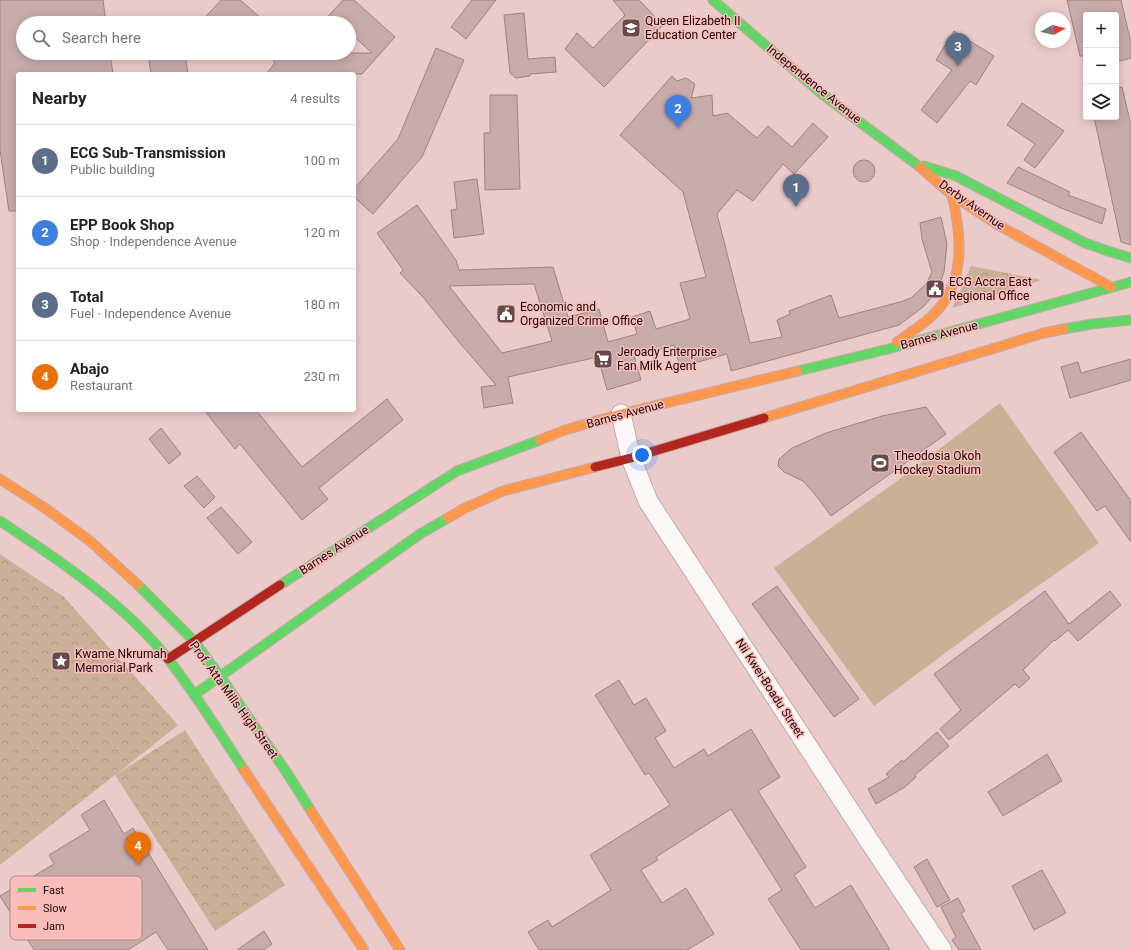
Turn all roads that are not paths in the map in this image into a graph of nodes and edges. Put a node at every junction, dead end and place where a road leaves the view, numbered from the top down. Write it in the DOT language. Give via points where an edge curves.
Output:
graph roads {
  1 [pos="713,0"];
  2 [pos="917,164"];
  3 [pos="952,195"];
  4 [pos="1131,258"];
  5 [pos="1131,282"];
  6 [pos="1111,287"];
  7 [pos="1131,293"];
  8 [pos="1131,320"];
  9 [pos="888,349"];
  10 [pos="621,414"];
  11 [pos="631,458"];
  12 [pos="0,479"];
  13 [pos="0,521"];
  14 [pos="194,641"];
  15 [pos="168,659"];
  16 [pos="220,676"];
  17 [pos="194,695"];
  18 [pos="364,950"];
  19 [pos="400,950"];
  20 [pos="942,950"];
  1 -- 2 [label="main road, Independence Avenue" via="822,94"];
  2 -- 3 [label="main road, Derby Avernue"];
  2 -- 4 [label="main road, Derby Avernue" via="955,176 1080,241"];
  3 -- 6 [label="main road, Derby Avernue" via="998,225"];
  3 -- 9 [label="main road" via="961,244 960,264 954,283 945,302 932,316"];
  5 -- 6 [label="main road, Barnes Avenue"];
  6 -- 7 [label="main road, Derby Avernue"];
  6 -- 9 [label="main road, Barnes Avenue"];
  8 -- 11 [label="main road" via="1044,333"];
  9 -- 10 [label="main road, Barnes Avenue"];
  10 -- 11 [label="street, Nii Kwei-Boadu Street"];
  10 -- 14 [label="main road, Barnes Avenue" via="565,430 457,471"];
  11 -- 16 [label="main road" via="503,491 465,508 420,534"];
  11 -- 20 [label="street, Nii Kwei-Boadu Street" via="648,501"];
  12 -- 14 [label="main road, Prof. Atta Mills High Street" via="90,541"];
  13 -- 15 [label="main road" via="35,543 97,590 128,616"];
  14 -- 15 [label="main road, Barnes Avenue"];
  14 -- 16 [label="main road, Prof. Atta Mills High Street"];
  15 -- 17 [label="main road"];
  16 -- 17 [label="main road"];
  16 -- 19 [label="main road, Prof. Atta Mills High Street" via="287,773"];
  17 -- 18 [label="main road"];
}
